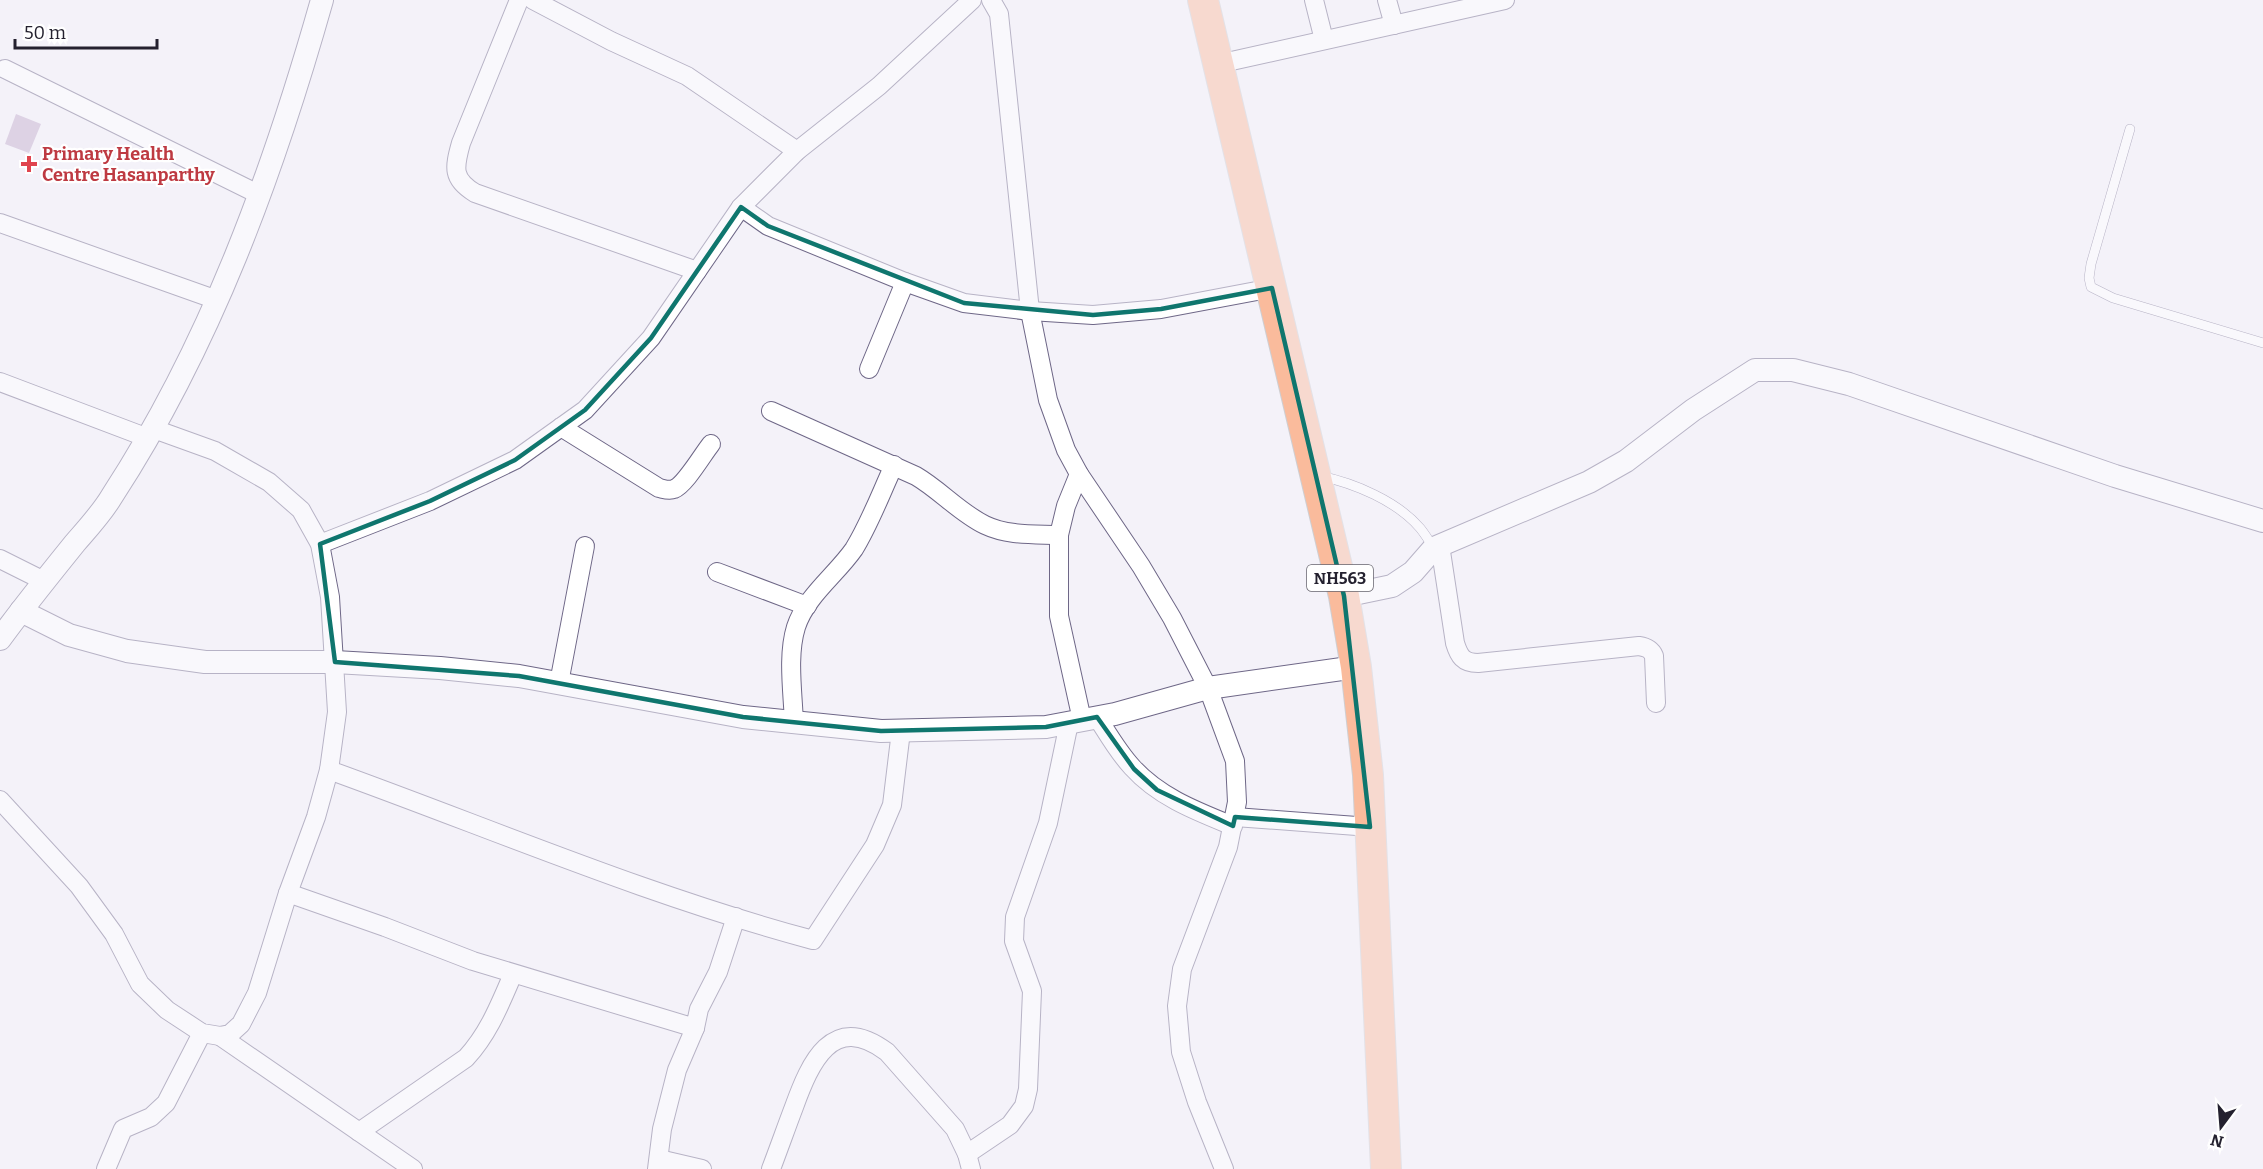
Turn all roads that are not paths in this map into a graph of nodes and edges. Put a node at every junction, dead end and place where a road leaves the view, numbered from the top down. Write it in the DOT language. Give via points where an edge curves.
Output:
graph roads {
  1 [pos="322,0"];
  2 [pos="519,0"];
  3 [pos="534,0"];
  4 [pos="972,0"];
  5 [pos="991,0"];
  6 [pos="1203,0"];
  7 [pos="1314,0"];
  8 [pos="1387,0"];
  9 [pos="1505,0"];
  10 [pos="1454,6"];
  11 [pos="1394,25"];
  12 [pos="1324,40"];
  13 [pos="1218,64"];
  14 [pos="5,69"];
  15 [pos="2130,129"];
  16 [pos="797,152"];
  17 [pos="260,195"];
  18 [pos="741,207"];
  19 [pos="0,223"];
  20 [pos="697,272"];
  21 [pos="905,282"];
  22 [pos="1272,288"];
  23 [pos="217,300"];
  24 [pos="1030,311"];
  25 [pos="2263,343"];
  26 [pos="868,369"];
  27 [pos="0,382"];
  28 [pos="771,411"];
  29 [pos="561,426"];
  30 [pos="151,433"];
  31 [pos="711,444"];
  32 [pos="894,465"];
  33 [pos="1079,474"];
  34 [pos="1317,475"];
  35 [pos="2263,521"];
  36 [pos="1059,535"];
  37 [pos="320,544"];
  38 [pos="585,546"];
  39 [pos="1437,547"];
  40 [pos="0,559"];
  41 [pos="717,572"];
  42 [pos="44,581"];
  43 [pos="1344,596"];
  44 [pos="807,606"];
  45 [pos="21,610"];
  46 [pos="0,639"];
  47 [pos="335,662"];
  48 [pos="1356,667"];
  49 [pos="559,684"];
  50 [pos="1208,688"];
  51 [pos="1656,703"];
  52 [pos="1083,720"];
  53 [pos="794,724"];
  54 [pos="902,731"];
  55 [pos="329,770"];
  56 [pos="0,800"];
  57 [pos="1234,821"];
  58 [pos="1370,826"];
  59 [pos="288,893"];
  60 [pos="736,917"];
  61 [pos="513,974"];
  62 [pos="695,1028"];
  63 [pos="211,1034"];
  64 [pos="359,1132"];
  65 [pos="969,1162"];
  66 [pos="658,1164"];
  67 [pos="106,1169"];
  68 [pos="413,1169"];
  69 [pos="702,1169"];
  70 [pos="771,1169"];
  71 [pos="1224,1169"];
  72 [pos="1386,1169"];
  1 -- 17 [label="street" via="294,100"];
  2 -- 20 [label="street" via="461,143 456,162 462,185"];
  3 -- 16 [label="street" via="687,76"];
  4 -- 16 [label="street" via="879,86"];
  5 -- 24 [label="street" via="999,14"];
  6 -- 13 [label="highway, NH563"];
  7 -- 12 [label="street"];
  8 -- 11 [label="street"];
  9 -- 10 [label="street"];
  10 -- 11 [label="street"];
  11 -- 12 [label="street"];
  12 -- 13 [label="street"];
  13 -- 22 [label="highway, NH563"];
  14 -- 17 [label="street"];
  15 -- 25 [label="lane" via="2091,264 2091,287 2113,298"];
  16 -- 18 [label="street"];
  17 -- 23 [label="street"];
  18 -- 20 [label="street"];
  18 -- 21 [label="street" via="768,226"];
  19 -- 23 [label="street"];
  20 -- 29 [label="street" via="651,338 585,410"];
  21 -- 24 [label="street" via="964,303"];
  21 -- 26 [label="street"];
  22 -- 24 [label="street" via="1161,309 1093,315"];
  22 -- 34 [label="highway, NH563"];
  23 -- 30 [label="street"];
  24 -- 33 [label="street" via="1048,400"];
  27 -- 30 [label="street"];
  28 -- 32 [label="street"];
  29 -- 31 [label="street" via="667,490 681,483"];
  29 -- 37 [label="street" via="515,460 452,491"];
  30 -- 37 [label="street" via="215,451 269,482 301,510"];
  30 -- 42 [label="street" via="111,499"];
  32 -- 36 [label="street" via="933,486 985,525 1017,534"];
  32 -- 44 [label="street" via="854,549"];
  33 -- 36 [label="street"];
  33 -- 50 [label="street" via="1141,566"];
  34 -- 39 [label="lane" via="1367,491 1404,513"];
  34 -- 43 [label="highway, NH563"];
  35 -- 39 [label="street" via="2115,476 1849,384 1793,370 1755,370 1626,461 1589,482"];
  36 -- 52 [label="street" via="1059,616"];
  37 -- 47 [label="street" via="330,597"];
  38 -- 49 [label="street"];
  39 -- 43 [label="street" via="1413,572 1392,586"];
  39 -- 51 [label="street" via="1455,643 1463,659 1478,663 1646,647 1654,656"];
  40 -- 42 [label="street"];
  41 -- 44 [label="street"];
  42 -- 45 [label="street"];
  43 -- 48 [label="highway, NH563"];
  44 -- 53 [label="street" via="794,638"];
  45 -- 46 [label="street"];
  45 -- 47 [label="street" via="69,635 127,651 205,662"];
  47 -- 49 [label="street" via="440,668"];
  47 -- 55 [label="street" via="337,712"];
  48 -- 50 [label="street"];
  48 -- 58 [label="highway, NH563"];
  49 -- 53 [label="street"];
  50 -- 52 [label="street"];
  50 -- 57 [label="street" via="1235,761 1238,802"];
  52 -- 54 [label="street" via="1046,728"];
  52 -- 57 [label="street" via="1157,790 1187,807"];
  52 -- 65 [label="street" via="1015,917 1014,941 1032,991 1024,1106 1010,1125"];
  53 -- 54 [label="street"];
  54 -- 60 [label="street" via="892,805 875,845 813,940"];
  55 -- 59 [label="street"];
  55 -- 60 [label="street"];
  56 -- 63 [label="street" via="79,886 114,934 140,984 167,1010"];
  57 -- 58 [label="street"];
  57 -- 71 [label="street" via="1228,848 1182,969 1178,1006 1181,1052"];
  58 -- 72 [label="highway, NH563"];
  59 -- 61 [label="street"];
  59 -- 63 [label="street" via="257,993 241,1024 230,1034"];
  60 -- 62 [label="street"];
  61 -- 62 [label="street"];
  61 -- 64 [label="street" via="492,1023 466,1058"];
  62 -- 66 [label="street" via="677,1070 662,1129"];
  63 -- 64 [label="street"];
  63 -- 67 [label="street" via="166,1103 151,1117 123,1129"];
  64 -- 68 [label="street"];
  65 -- 70 [label="street" via="955,1129 887,1052 874,1043 852,1037 830,1044 808,1070"];
  66 -- 69 [label="street"];
}
